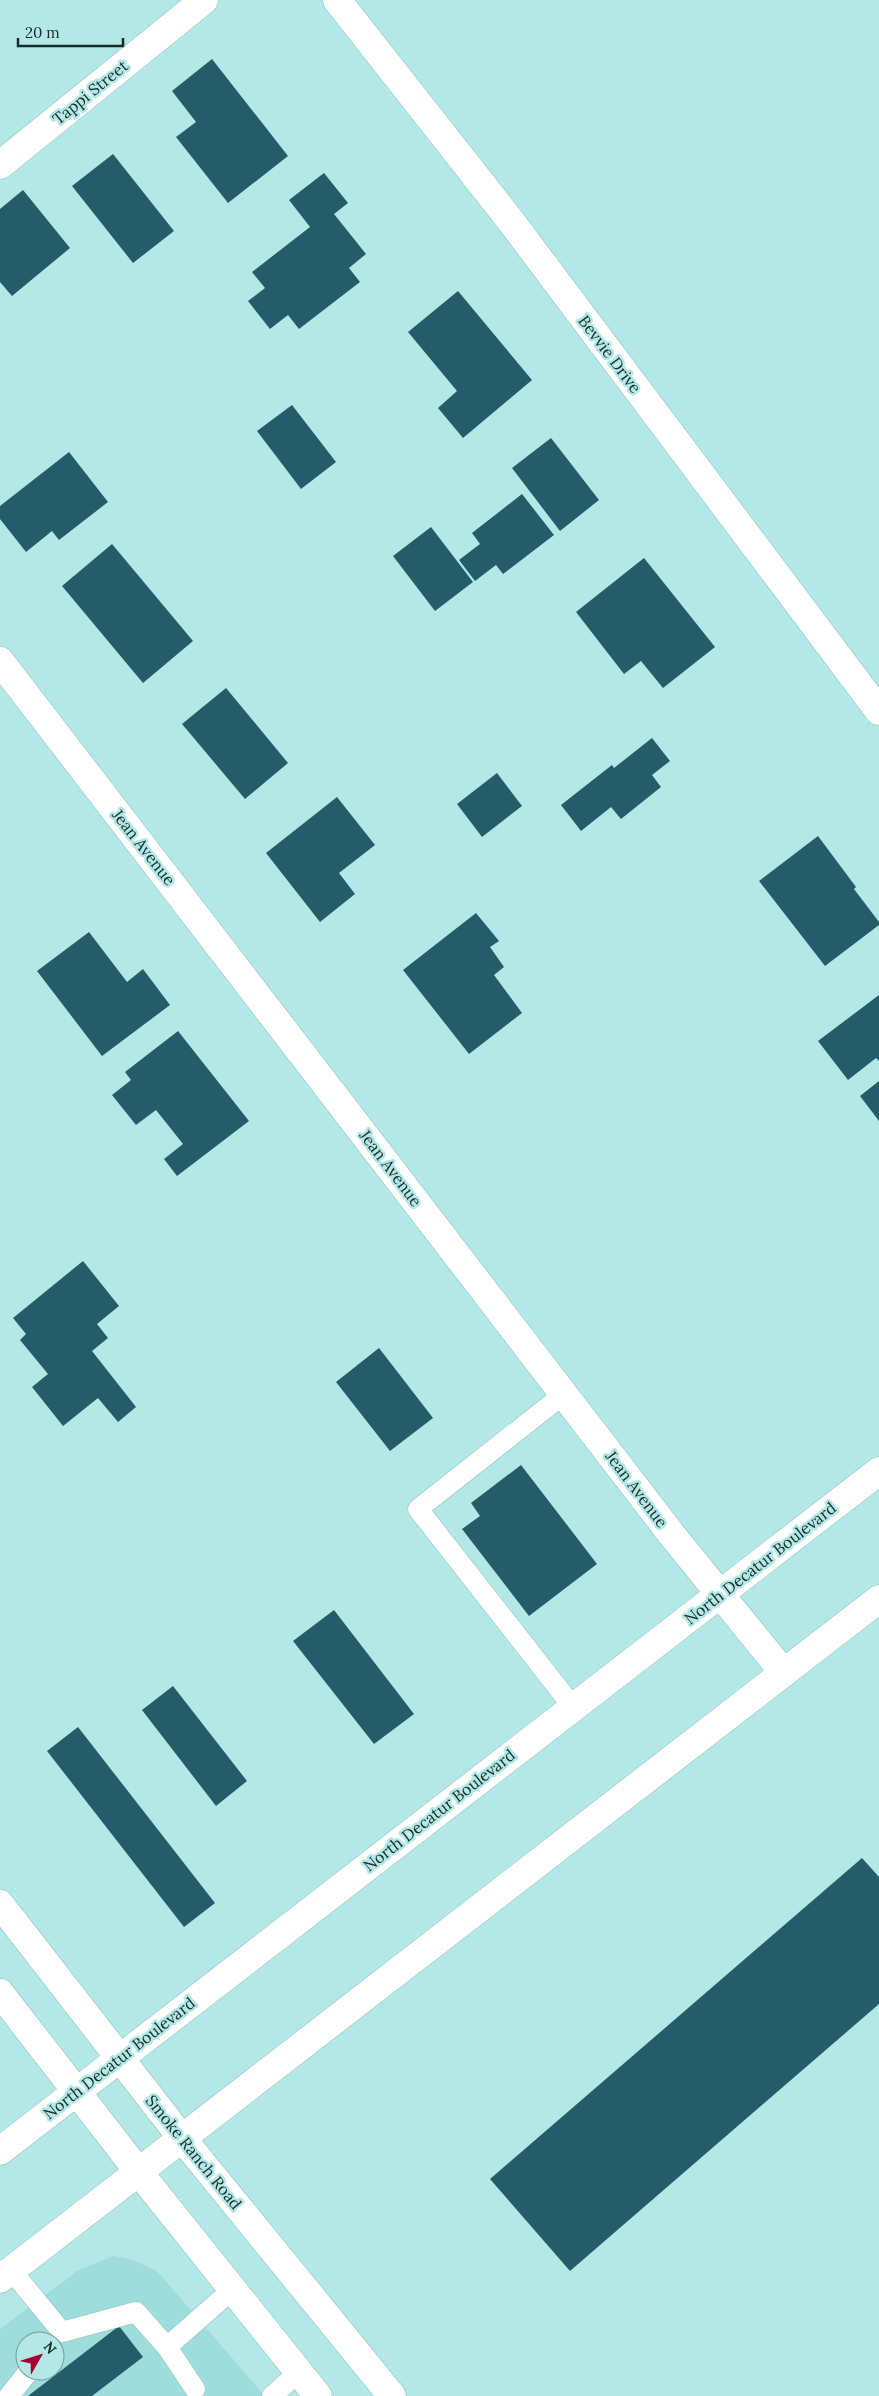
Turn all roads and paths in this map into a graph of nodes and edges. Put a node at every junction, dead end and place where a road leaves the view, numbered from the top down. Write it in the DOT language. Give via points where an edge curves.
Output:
graph roads {
  1 [pos="204,0"];
  2 [pos="337,0"];
  3 [pos="0,165"];
  4 [pos="0,661"];
  5 [pos="879,711"];
  6 [pos="564,1394"];
  7 [pos="879,1471"];
  8 [pos="720,1593"];
  9 [pos="879,1599"];
  10 [pos="784,1672"];
  11 [pos="573,1707"];
  12 [pos="0,1904"];
  13 [pos="0,1994"];
  14 [pos="119,2057"];
  15 [pos="76,2091"];
  16 [pos="181,2137"];
  17 [pos="0,2151"];
  18 [pos="138,2171"];
  19 [pos="6,2275"];
  20 [pos="233,2289"];
  21 [pos="52,2331"];
  22 [pos="65,2331"];
  23 [pos="167,2347"];
  24 [pos="299,2372"];
  25 [pos="21,2381"];
  26 [pos="192,2394"];
  27 [pos="9,2396"];
  28 [pos="272,2396"];
  29 [pos="318,2396"];
  30 [pos="392,2396"];
  1 -- 3 [label="main road, Tappi Street"];
  2 -- 5 [label="main road, Bevvie Drive" via="510,220"];
  4 -- 6 [label="main road, Jean Avenue"];
  6 -- 8 [label="main road, Jean Avenue"];
  6 -- 11 [label="lane" via="418,1508"];
  7 -- 8 [label="main road, North Decatur Boulevard"];
  8 -- 10 [label="main road, Jean Avenue"];
  8 -- 11 [label="main road, North Decatur Boulevard"];
  9 -- 10 [label="main road"];
  10 -- 16 [label="main road"];
  11 -- 14 [label="main road, North Decatur Boulevard"];
  12 -- 14 [label="main road, Smoke Ranch Road"];
  13 -- 15 [label="main road"];
  14 -- 15 [label="main road, North Decatur Boulevard"];
  14 -- 16 [label="main road, Smoke Ranch Road"];
  15 -- 17 [label="main road, North Decatur Boulevard"];
  15 -- 18 [label="main road"];
  16 -- 18 [label="main road"];
  16 -- 30 [label="main road, Smoke Ranch Road"];
  18 -- 19 [label="main road"];
  18 -- 20 [label="main road"];
  19 -- 21 [label="lane"];
  20 -- 23 [label="lane"];
  20 -- 24 [label="main road"];
  22 -- 23 [label="lane" via="136,2312"];
  23 -- 26 [label="lane"];
  24 -- 28 [label="lane"];
  24 -- 29 [label="main road"];
  25 -- 27 [label="lane"];
}
